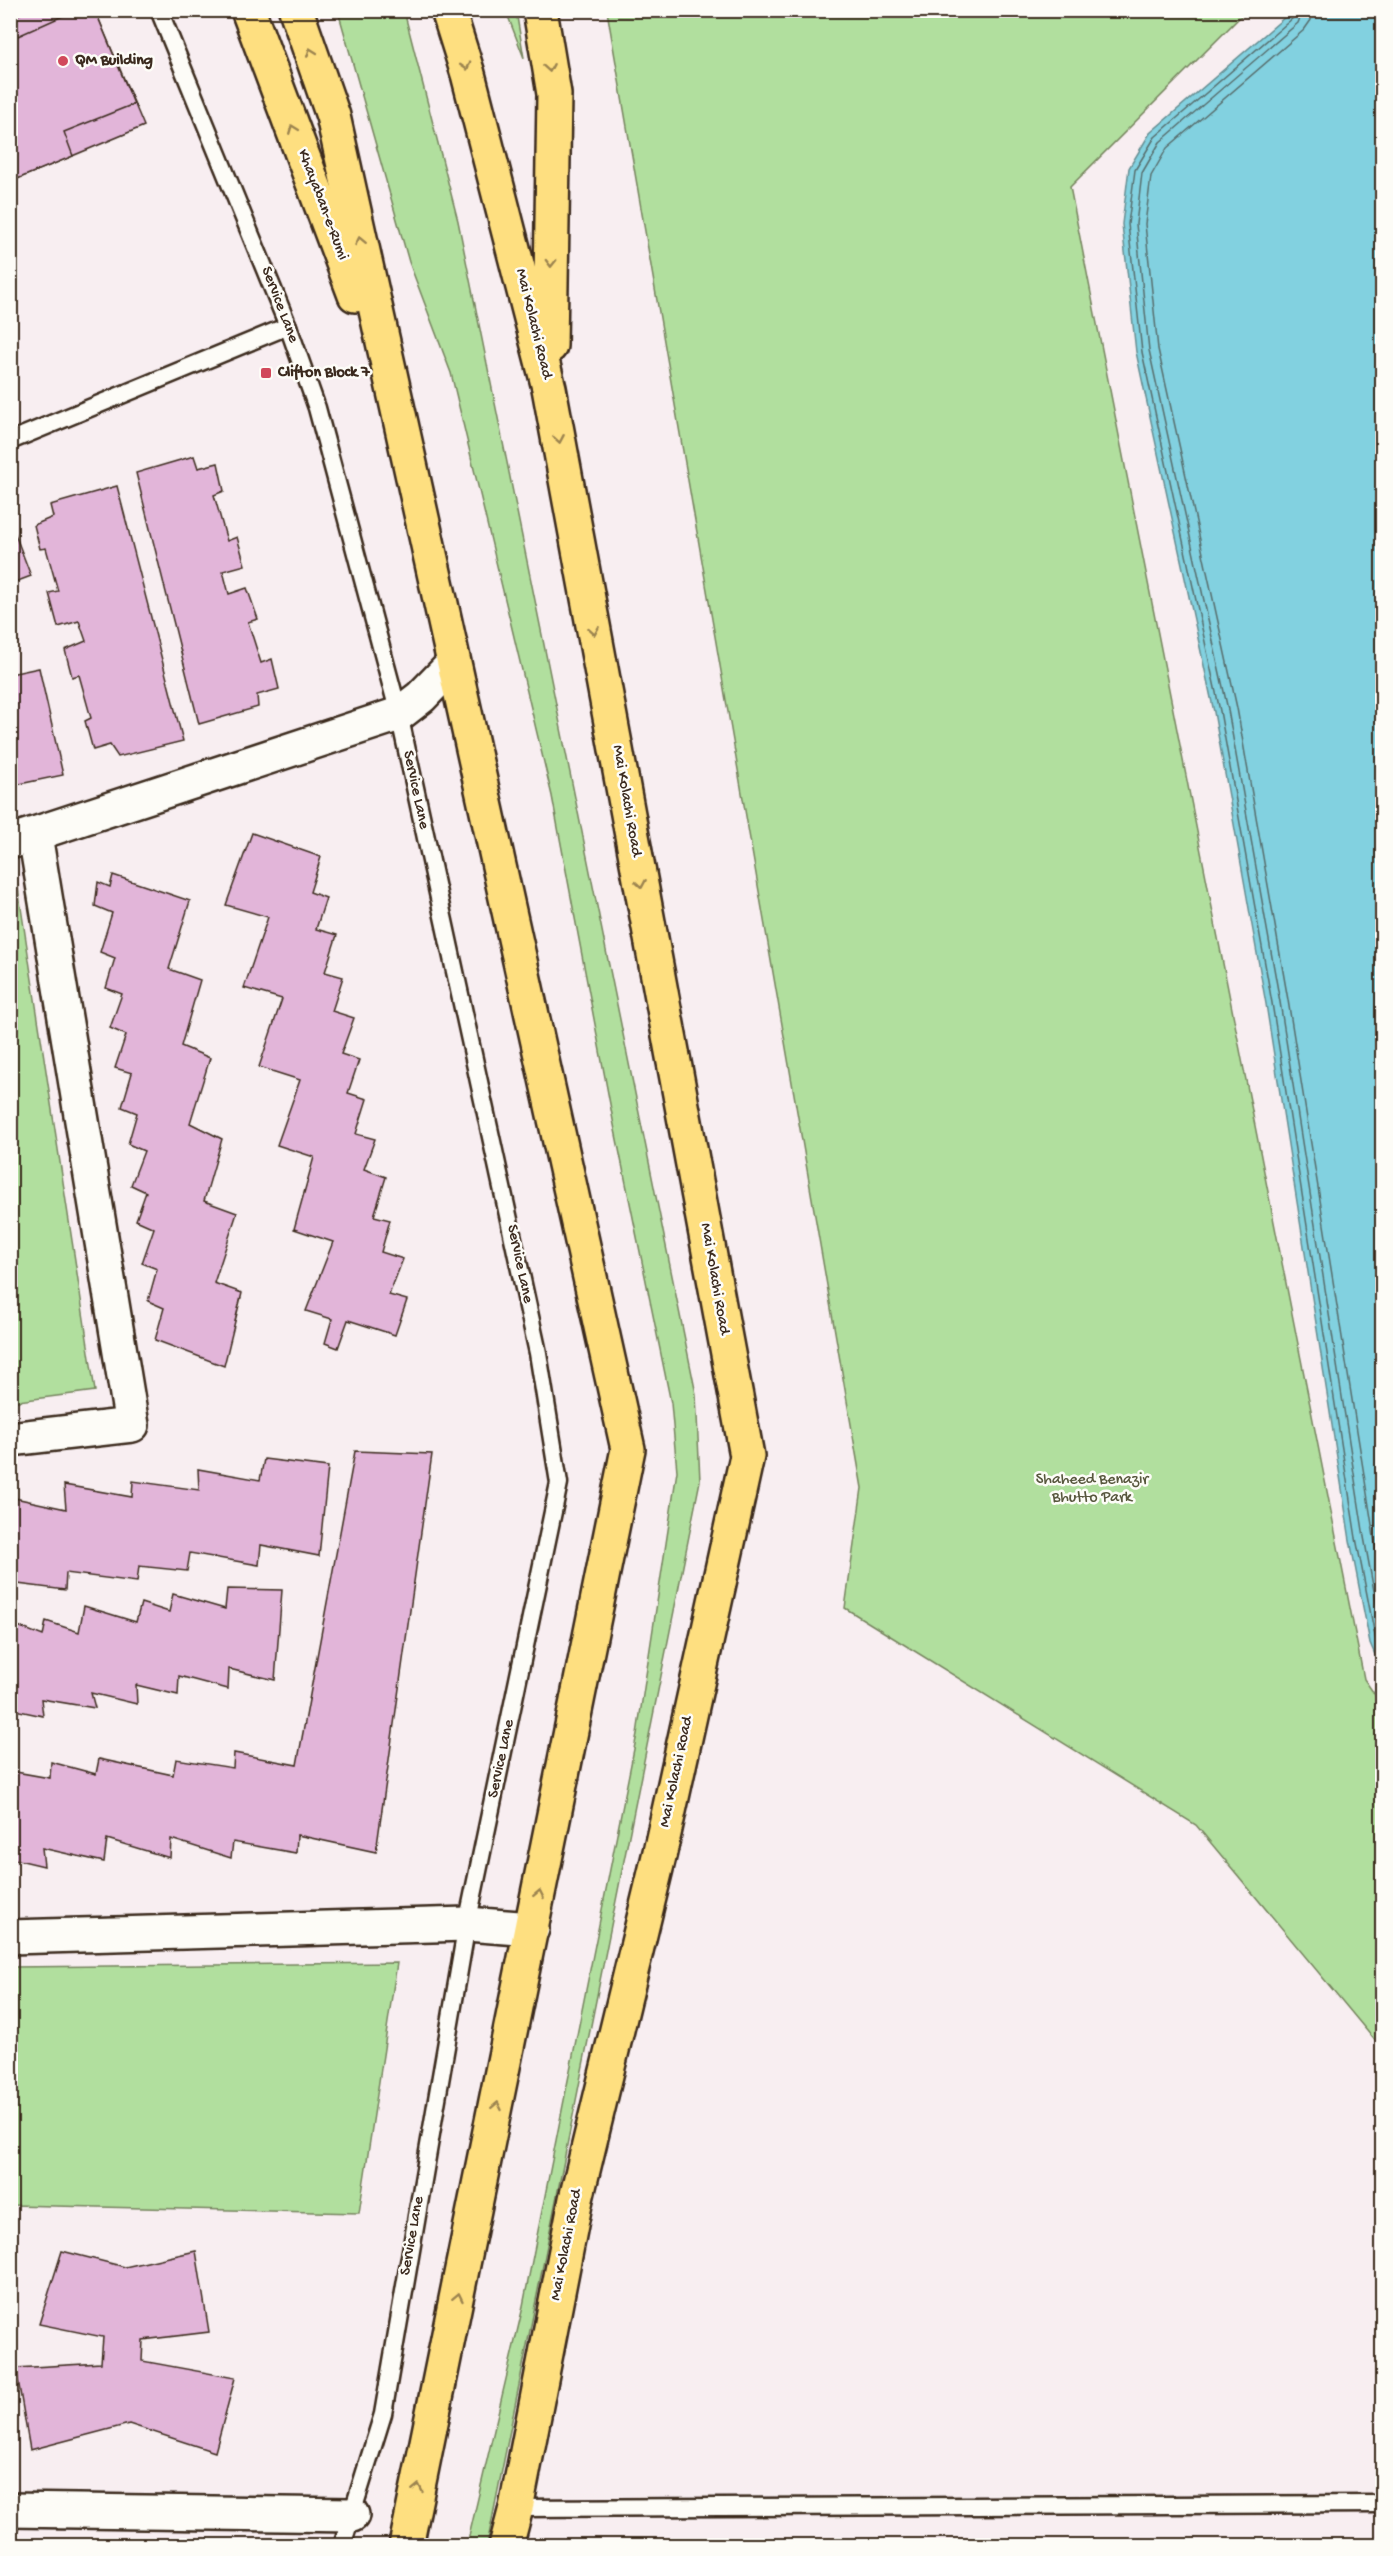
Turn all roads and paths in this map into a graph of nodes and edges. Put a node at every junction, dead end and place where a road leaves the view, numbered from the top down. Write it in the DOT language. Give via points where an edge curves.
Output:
graph roads {
  1 [pos="159,10"];
  2 [pos="248,10"];
  3 [pos="296,10"];
  4 [pos="448,10"];
  5 [pos="540,10"];
  6 [pos="288,326"];
  7 [pos="549,388"];
  8 [pos="395,400"];
  9 [pos="10,441"];
  10 [pos="453,664"];
  11 [pos="399,714"];
  12 [pos="23,838"];
  13 [pos="10,1439"];
  14 [pos="467,1924"];
  15 [pos="532,1929"];
  16 [pos="10,1937"];
  17 [pos="1383,2504"];
  18 [pos="516,2508"];
  19 [pos="10,2510"];
  20 [pos="352,2515"];
  21 [pos="342,2546"];
  22 [pos="406,2546"];
  23 [pos="506,2546"];
  1 -- 6 [label="lane, Service Lane"];
  8 -- 2 [label="main road, Khayaban-e-Rumi, one-way"];
  8 -- 3 [label="main road, one-way" via="333,116"];
  4 -- 7 [label="main road, Mai Kolachi Road, one-way"];
  5 -- 7 [label="main road, one-way" via="554,94"];
  6 -- 9 [label="lane"];
  6 -- 11 [label="lane, Service Lane" via="317,408"];
  7 -- 18 [label="main road, Mai Kolachi Road, one-way" via="747,1456 660,1852 576,2199"];
  8 -- 10 [label="main road"];
  10 -- 11 [label="street"];
  15 -- 10 [label="main road, one-way" via="627,1449"];
  11 -- 12 [label="street"];
  11 -- 14 [label="lane, Service Lane" via="538,1353 560,1484"];
  12 -- 13 [label="street" via="132,1425"];
  14 -- 15 [label="street"];
  14 -- 16 [label="street"];
  14 -- 20 [label="lane, Service Lane" via="383,2414"];
  22 -- 15 [label="main road, one-way"];
  17 -- 18 [label="lane"];
  18 -- 23 [label="main road, Mai Kolachi Road"];
  19 -- 20 [label="street"];
  20 -- 21 [label="lane, Service Lane"];
}
